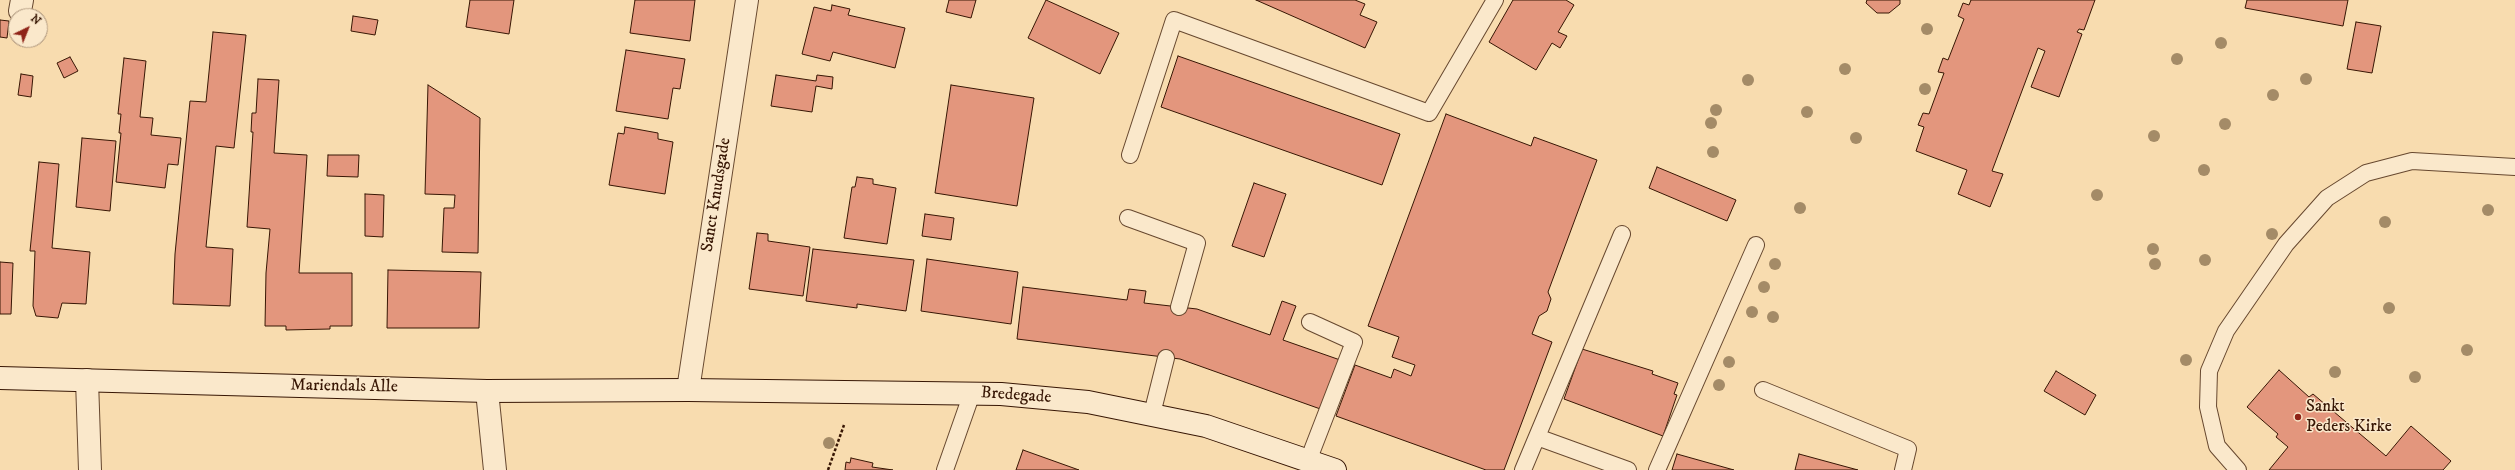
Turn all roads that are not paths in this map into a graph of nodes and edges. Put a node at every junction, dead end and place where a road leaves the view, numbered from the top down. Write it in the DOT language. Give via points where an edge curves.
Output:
graph roads {
  1 [pos="747,0"];
  2 [pos="1495,0"];
  3 [pos="1130,155"];
  4 [pos="2515,167"];
  5 [pos="1128,218"];
  6 [pos="1622,234"];
  7 [pos="1756,244"];
  8 [pos="1179,307"];
  9 [pos="1310,322"];
  10 [pos="1166,358"];
  11 [pos="0,378"];
  12 [pos="87,380"];
  13 [pos="688,390"];
  14 [pos="1763,390"];
  15 [pos="487,391"];
  16 [pos="972,393"];
  17 [pos="1152,414"];
  18 [pos="1537,436"];
  19 [pos="1308,461"];
  20 [pos="90,470"];
  21 [pos="494,470"];
  22 [pos="945,470"];
  23 [pos="1335,470"];
  24 [pos="1523,470"];
  25 [pos="1628,470"];
  26 [pos="1657,470"];
  27 [pos="1903,470"];
  28 [pos="2238,470"];
  1 -- 13 [label="street, Sanct Knudsgade"];
  2 -- 3 [label="lane" via="1429,113 1174,20"];
  4 -- 28 [label="lane" via="2412,161 2366,173 2327,198 2286,244 2226,331 2209,371 2208,407 2217,446"];
  5 -- 8 [label="lane" via="1197,243"];
  6 -- 18 [label="lane"];
  7 -- 26 [label="lane"];
  9 -- 19 [label="lane" via="1354,342"];
  10 -- 17 [label="lane"];
  11 -- 12 [label="street, Mariendals Alle"];
  12 -- 15 [label="street, Mariendals Alle"];
  12 -- 20 [label="street"];
  13 -- 15 [label="street, Mariendals Alle"];
  13 -- 16 [label="street, Bredegade"];
  14 -- 27 [label="lane" via="1908,449"];
  15 -- 21 [label="street"];
  16 -- 17 [label="street, Bredegade" via="1088,402"];
  16 -- 22 [label="lane"];
  17 -- 19 [label="street, Bredegade" via="1206,426"];
  18 -- 24 [label="lane"];
  18 -- 25 [label="lane"];
  19 -- 23 [label="street, Bredegade"];
}
